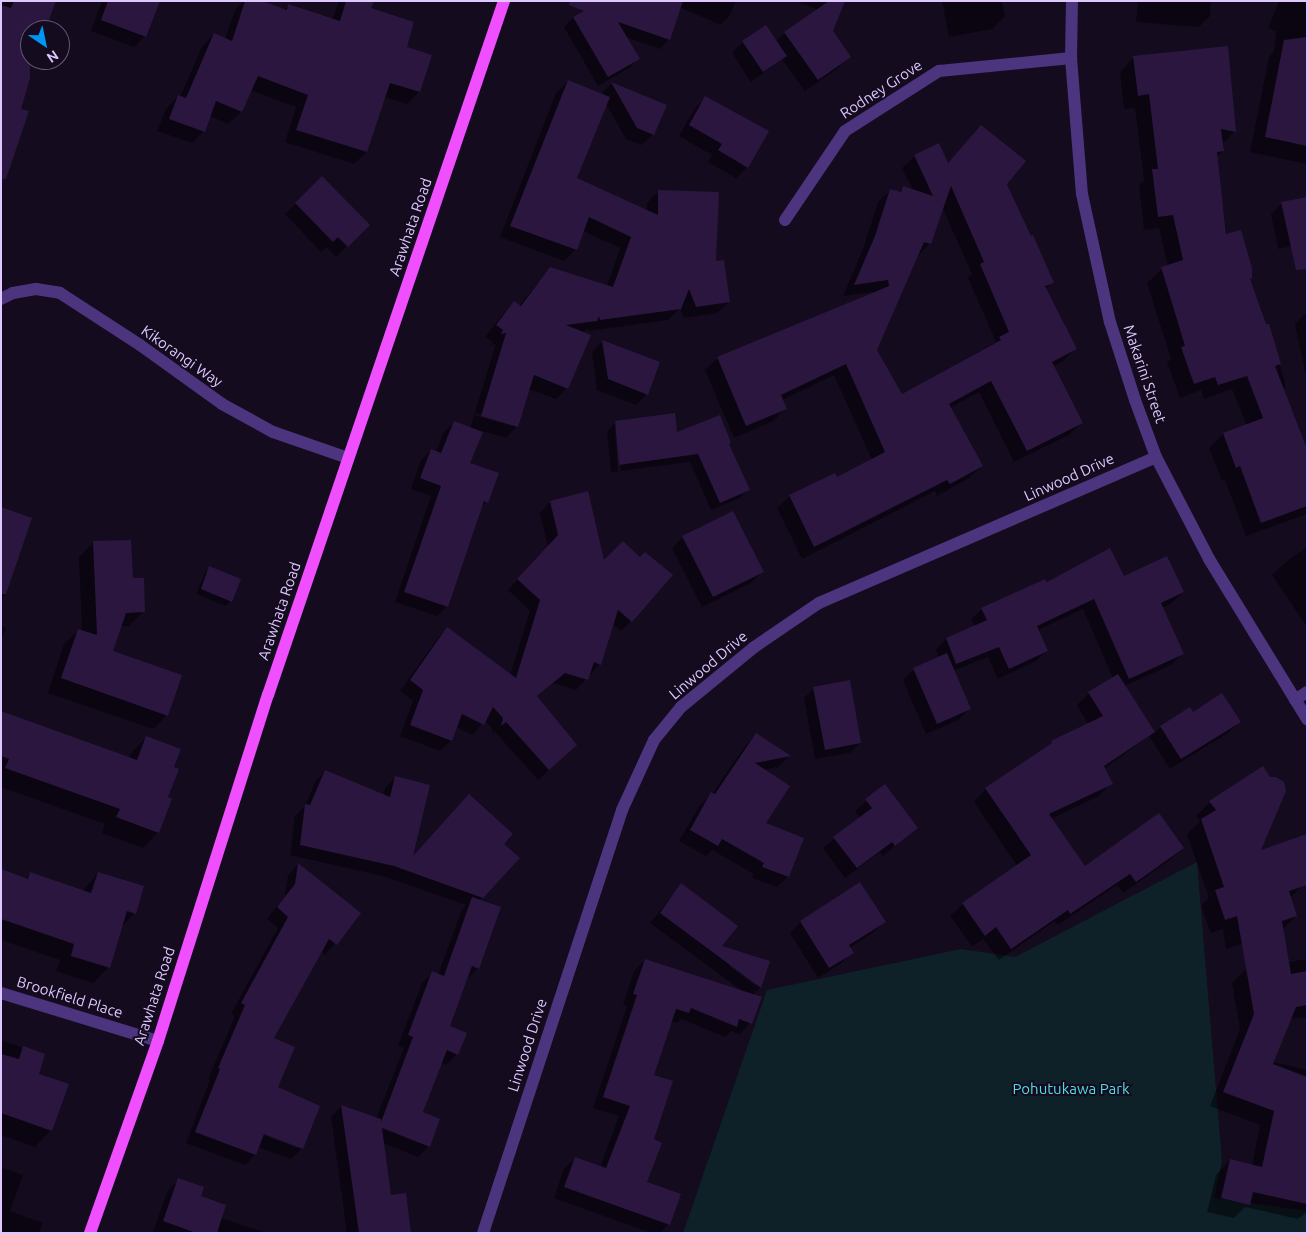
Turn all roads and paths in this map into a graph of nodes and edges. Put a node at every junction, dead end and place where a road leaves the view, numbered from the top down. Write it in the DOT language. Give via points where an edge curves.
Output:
graph roads {
  1 [pos="504,1"];
  2 [pos="1072,1"];
  3 [pos="1071,58"];
  4 [pos="785,220"];
  5 [pos="1,299"];
  6 [pos="1156,456"];
  7 [pos="348,458"];
  8 [pos="1307,692"];
  9 [pos="1295,700"];
  10 [pos="1307,719"];
  11 [pos="1,993"];
  12 [pos="158,1041"];
  13 [pos="90,1233"];
  14 [pos="483,1233"];
  1 -- 7 [label="main road, Arawhata Road"];
  2 -- 3 [label="street, Makarini Street"];
  3 -- 4 [label="street, Rodney Grove" via="939,71 845,131"];
  3 -- 6 [label="street, Makarini Street" via="1082,194 1089,232 1110,322 1134,400"];
  5 -- 7 [label="street, Kikorangi Way" via="12,293 36,290 60,293 222,404 273,432"];
  6 -- 9 [label="street, Makarini Street" via="1209,559"];
  6 -- 14 [label="street, Linwood Drive" via="819,603 753,648 681,707 654,740 622,810"];
  7 -- 12 [label="main road, Arawhata Road" via="268,695"];
  8 -- 9 [label="street"];
  9 -- 10 [label="street, Makarini Street"];
  11 -- 12 [label="street, Brookfield Place"];
  12 -- 13 [label="main road, Arawhata Road"];
}
